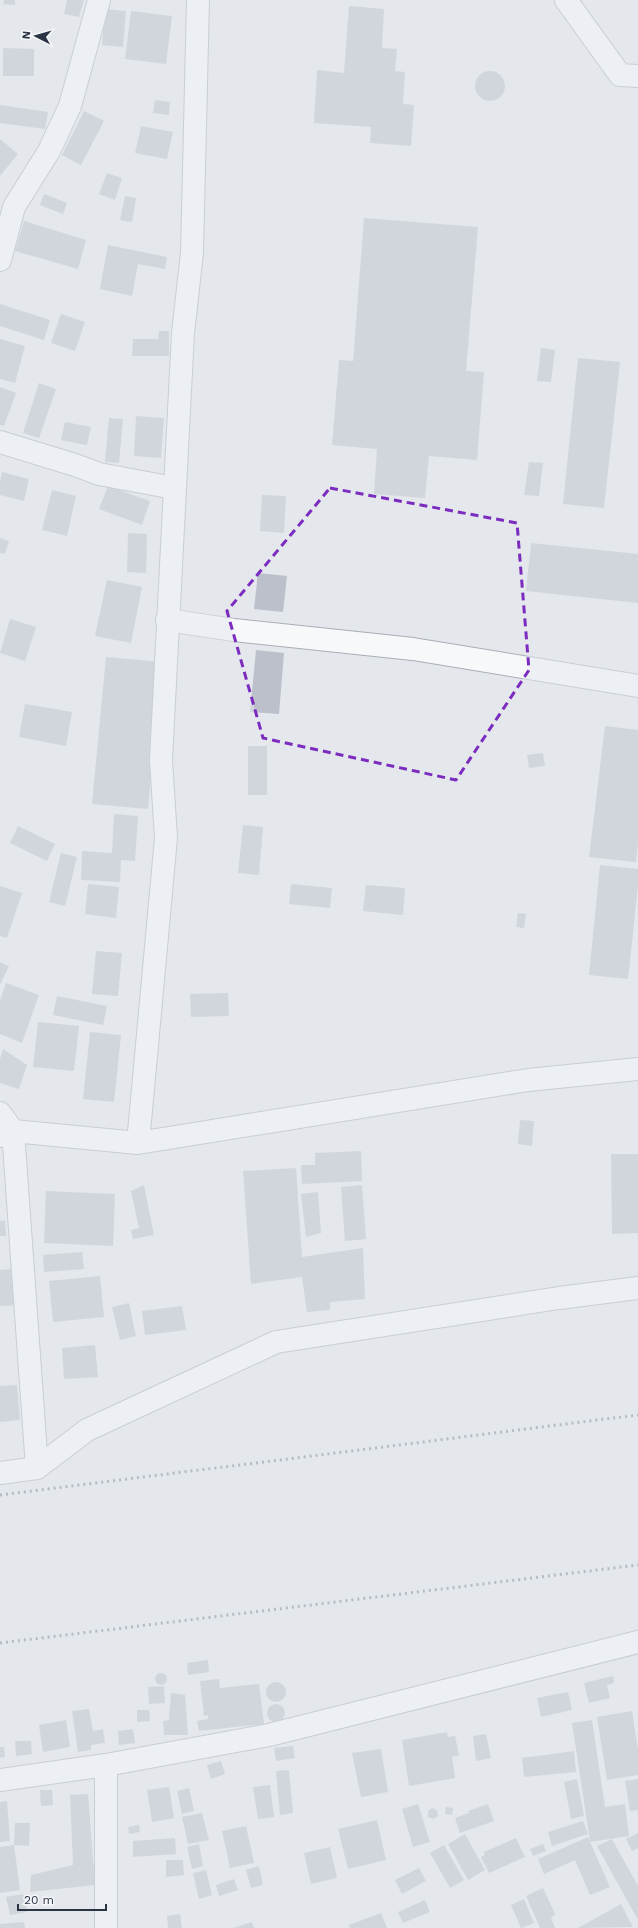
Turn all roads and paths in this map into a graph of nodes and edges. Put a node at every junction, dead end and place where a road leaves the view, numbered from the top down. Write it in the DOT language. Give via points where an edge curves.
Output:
graph roads {
  1 [pos="99,0"];
  2 [pos="198,0"];
  3 [pos="566,0"];
  4 [pos="638,76"];
  5 [pos="0,260"];
  6 [pos="0,442"];
  7 [pos="174,488"];
  8 [pos="168,620"];
  9 [pos="638,686"];
  10 [pos="638,1069"];
  11 [pos="0,1113"];
  12 [pos="7,1134"];
  13 [pos="138,1143"];
  14 [pos="638,1288"];
  15 [pos="37,1468"];
  16 [pos="0,1473"];
  17 [pos="638,1642"];
  18 [pos="106,1765"];
  19 [pos="0,1780"];
  20 [pos="106,1928"];
  1 -- 5 [label="street" via="70,106 50,151 14,207"];
  2 -- 7 [label="street" via="192,253 183,333"];
  3 -- 4 [label="street" via="620,75"];
  6 -- 7 [label="street" via="99,474"];
  7 -- 8 [label="street"];
  8 -- 9 [label="street" via="234,630 413,649"];
  8 -- 13 [label="street" via="161,760 166,838"];
  10 -- 13 [label="street" via="528,1080"];
  11 -- 12 [label="street"];
  12 -- 13 [label="street"];
  12 -- 15 [label="street"];
  14 -- 15 [label="street" via="276,1342 87,1430"];
  15 -- 16 [label="street"];
  17 -- 18 [label="street" via="269,1735"];
  18 -- 19 [label="street"];
  18 -- 20 [label="street"];
}
